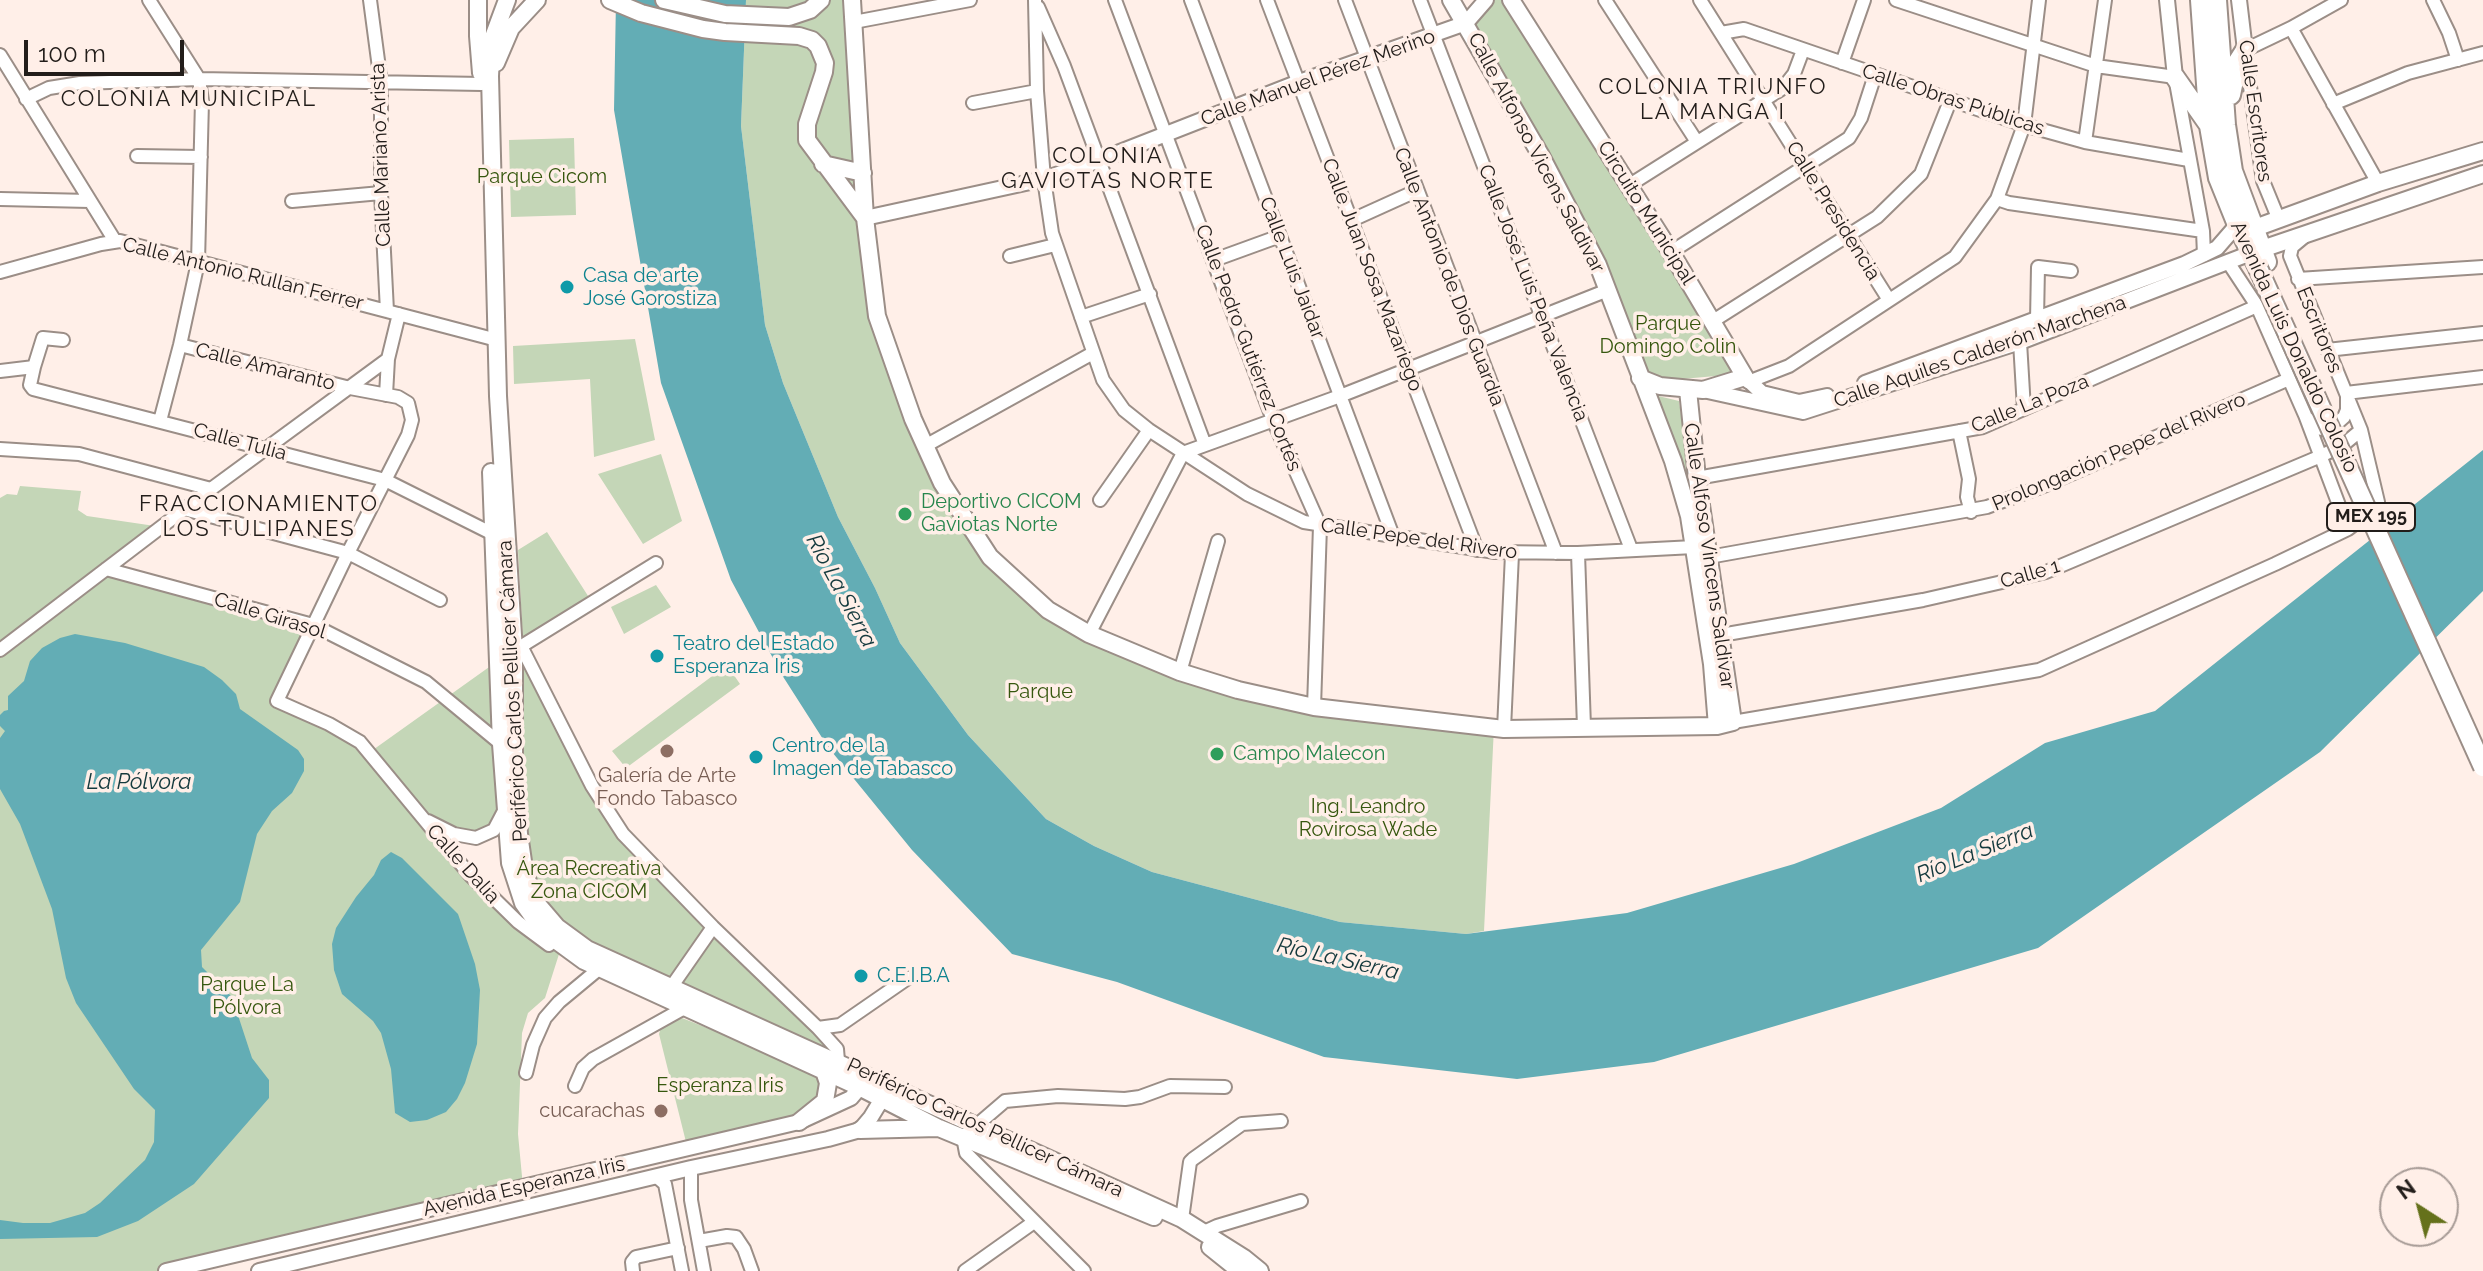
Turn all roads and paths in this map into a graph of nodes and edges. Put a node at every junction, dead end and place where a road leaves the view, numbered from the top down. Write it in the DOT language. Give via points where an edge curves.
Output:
graph roads {
  1 [pos="149,0"];
  2 [pos="370,0"];
  3 [pos="478,0"];
  4 [pos="507,0"];
  5 [pos="537,0"];
  6 [pos="610,0"];
  7 [pos="664,0"];
  8 [pos="821,0"];
  9 [pos="852,0"];
  10 [pos="970,0"];
  11 [pos="1035,0"];
  12 [pos="1115,0"];
  13 [pos="1191,0"];
  14 [pos="1267,0"];
  15 [pos="1345,0"];
  16 [pos="1420,0"];
  17 [pos="1451,0"];
  18 [pos="1486,0"];
  19 [pos="1511,0"];
  20 [pos="1605,0"];
  21 [pos="1700,0"];
  22 [pos="1864,0"];
  23 [pos="1896,0"];
  24 [pos="2039,0"];
  25 [pos="2105,0"];
  26 [pos="2167,0"];
  27 [pos="2200,0"];
  28 [pos="2217,0"];
  29 [pos="2239,0"];
  30 [pos="2341,0"];
  31 [pos="2433,0"];
  32 [pos="854,22"];
  33 [pos="1466,23"];
  34 [pos="2291,28"];
  35 [pos="1721,33"];
  36 [pos="1433,37"];
  37 [pos="2033,47"];
  38 [pos="1803,50"];
  39 [pos="2245,50"];
  40 [pos="2483,53"];
  41 [pos="0,55"];
  42 [pos="1366,59"];
  43 [pos="2458,60"];
  44 [pos="1842,63"];
  45 [pos="2096,66"];
  46 [pos="1875,75"];
  47 [pos="2175,77"];
  48 [pos="199,79"];
  49 [pos="1299,82"];
  50 [pos="381,83"];
  51 [pos="482,84"];
  52 [pos="1037,91"];
  53 [pos="26,99"];
  54 [pos="1765,101"];
  55 [pos="1950,101"];
  56 [pos="973,103"];
  57 [pos="2333,104"];
  58 [pos="1232,108"];
  59 [pos="490,109"];
  60 [pos="2024,125"];
  61 [pos="2218,125"];
  62 [pos="1165,134"];
  63 [pos="1697,142"];
  64 [pos="2085,142"];
  65 [pos="2483,151"];
  66 [pos="137,156"];
  67 [pos="201,157"];
  68 [pos="2189,160"];
  69 [pos="1097,161"];
  70 [pos="823,164"];
  71 [pos="1805,168"];
  72 [pos="863,173"];
  73 [pos="2483,174"];
  74 [pos="1044,179"];
  75 [pos="2384,181"];
  76 [pos="1628,186"];
  77 [pos="1416,191"];
  78 [pos="381,193"];
  79 [pos="0,199"];
  80 [pos="1997,199"];
  81 [pos="90,201"];
  82 [pos="292,201"];
  83 [pos="2398,203"];
  84 [pos="865,218"];
  85 [pos="1352,220"];
  86 [pos="2279,220"];
  87 [pos="2246,226"];
  88 [pos="2203,231"];
  89 [pos="1849,235"];
  90 [pos="2306,235"];
  91 [pos="1280,236"];
  92 [pos="115,241"];
  93 [pos="1055,245"];
  94 [pos="1671,252"];
  95 [pos="2204,255"];
  96 [pos="1010,256"];
  97 [pos="2260,258"];
  98 [pos="1214,260"];
  99 [pos="198,262"];
  100 [pos="2228,262"];
  101 [pos="2483,267"];
  102 [pos="2071,271"];
  103 [pos="0,272"];
  104 [pos="2298,279"];
  105 [pos="1608,290"];
  106 [pos="1150,294"];
  107 [pos="1889,300"];
  108 [pos="2257,306"];
  109 [pos="393,312"];
  110 [pos="1542,316"];
  111 [pos="1081,317"];
  112 [pos="2037,320"];
  113 [pos="1713,321"];
  114 [pos="2483,333"];
  115 [pos="492,339"];
  116 [pos="63,340"];
  117 [pos="2020,342"];
  118 [pos="1475,344"];
  119 [pos="180,345"];
  120 [pos="2327,350"];
  121 [pos="1093,353"];
  122 [pos="388,359"];
  123 [pos="34,367"];
  124 [pos="1407,370"];
  125 [pos="0,371"];
  126 [pos="2483,377"];
  127 [pos="1640,378"];
  128 [pos="1747,379"];
  129 [pos="2289,379"];
  130 [pos="350,388"];
  131 [pos="1696,390"];
  132 [pos="386,395"];
  133 [pos="2346,395"];
  134 [pos="1340,396"];
  135 [pos="2024,409"];
  136 [pos="2305,415"];
  137 [pos="1273,420"];
  138 [pos="160,421"];
  139 [pos="1149,430"];
  140 [pos="2361,430"];
  141 [pos="1959,431"];
  142 [pos="1205,445"];
  143 [pos="925,446"];
  144 [pos="0,449"];
  145 [pos="265,449"];
  146 [pos="1183,453"];
  147 [pos="2321,456"];
  148 [pos="1697,478"];
  149 [pos="385,480"];
  150 [pos="211,489"];
  151 [pos="1100,500"];
  152 [pos="184,509"];
  153 [pos="1971,512"];
  154 [pos="1320,526"];
  155 [pos="2348,529"];
  156 [pos="1393,536"];
  157 [pos="500,537"];
  158 [pos="1218,541"];
  159 [pos="1694,547"];
  160 [pos="1631,549"];
  161 [pos="1477,550"];
  162 [pos="348,553"];
  163 [pos="1556,553"];
  164 [pos="1578,553"];
  165 [pos="1512,554"];
  166 [pos="1709,557"];
  167 [pos="656,563"];
  168 [pos="106,569"];
  169 [pos="440,600"];
  170 [pos="313,625"];
  171 [pos="1089,634"];
  172 [pos="1721,635"];
  173 [pos="1,648"];
  174 [pos="517,649"];
  175 [pos="499,660"];
  176 [pos="1180,672"];
  177 [pos="1314,707"];
  178 [pos="1725,724"];
  179 [pos="1584,727"];
  180 [pos="1504,729"];
  181 [pos="501,744"];
  182 [pos="2483,747"];
  183 [pos="2483,767"];
  184 [pos="505,804"];
  185 [pos="422,818"];
  186 [pos="713,927"];
  187 [pos="592,964"];
  188 [pos="908,978"];
  189 [pos="672,986"];
  190 [pos="686,1007"];
  191 [pos="818,1028"];
  192 [pos="838,1061"];
  193 [pos="824,1071"];
  194 [pos="526,1073"];
  195 [pos="865,1082"];
  196 [pos="575,1086"];
  197 [pos="1225,1087"];
  198 [pos="886,1093"];
  199 [pos="1281,1121"];
  200 [pos="799,1122"];
  201 [pos="939,1128"];
  202 [pos="860,1130"];
  203 [pos="968,1132"];
  204 [pos="688,1148"];
  205 [pos="647,1158"];
  206 [pos="691,1168"];
  207 [pos="658,1178"];
  208 [pos="1301,1201"];
  209 [pos="1182,1219"];
  210 [pos="1034,1222"];
  211 [pos="1204,1232"];
  212 [pos="699,1241"];
  213 [pos="286,1243"];
  214 [pos="678,1248"];
  215 [pos="292,1263"];
  216 [pos="166,1271"];
  217 [pos="259,1271"];
  218 [pos="633,1271"];
  219 [pos="682,1271"];
  220 [pos="704,1271"];
  221 [pos="752,1271"];
  222 [pos="965,1271"];
  223 [pos="1084,1271"];
  224 [pos="1240,1271"];
  225 [pos="1260,1271"];
  1 -- 48 [label="street"];
  2 -- 50 [label="street, Calle Mariano Arista"];
  3 -- 51 [label="main road, Periférico Carlos Pellicer Cámara"];
  4 -- 59 [label="main road, Periférico Carlos Pellicer Cámara" via="492,40"];
  5 -- 59 [label="main road" via="507,35"];
  6 -- 70 [label="main road" via="703,29 812,40 823,54 824,72 806,132"];
  7 -- 8 [label="main road" via="725,14 789,17"];
  9 -- 32 [label="main road"];
  10 -- 32 [label="street"];
  11 -- 52 [label="street, Calle Pepe del Rivero"];
  11 -- 69 [label="street"];
  12 -- 62 [label="street, Calle Pedro Gutiérrez Cortés"];
  13 -- 58 [label="street, Calle Luis Jaidar"];
  14 -- 49 [label="street, Calle Juan Sosa Mazariego"];
  15 -- 42 [label="street, Calle Antonio de Dios Guardia"];
  16 -- 36 [label="street, Calle José Luis Peña Valencia"];
  17 -- 33 [label="main road, Calle Alfonso Vicens Saldivar"];
  18 -- 33 [label="street, Calle Manuel Pérez Merino"];
  19 -- 76 [label="main road, Circuito Municipal"];
  20 -- 63 [label="street"];
  21 -- 35 [label="street, Calle Presidencia"];
  22 -- 44 [label="street"];
  23 -- 37 [label="street"];
  24 -- 37 [label="street"];
  25 -- 45 [label="street"];
  26 -- 47 [label="street"];
  27 -- 61 [label="main road, Avenida Luis Donaldo Colosio"];
  28 -- 61 [label="main road, Avenida Luis Donaldo Colosio"];
  29 -- 39 [label="street, Calle Escritores"];
  30 -- 34 [label="street"];
  31 -- 43 [label="street"];
  32 -- 72 [label="main road"];
  33 -- 36 [label="street, Calle Manuel Pérez Merino"];
  33 -- 105 [label="main road, Calle Alfonso Vicens Saldivar" via="1562,193"];
  34 -- 39 [label="street"];
  34 -- 57 [label="street"];
  35 -- 38 [label="street, Calle Obras Públicas" via="1744,29"];
  35 -- 54 [label="street, Calle Presidencia"];
  36 -- 42 [label="street, Calle Manuel Pérez Merino"];
  36 -- 110 [label="street, Calle José Luis Peña Valencia"];
  37 -- 45 [label="street"];
  37 -- 60 [label="street"];
  38 -- 44 [label="street, Calle Obras Públicas"];
  38 -- 54 [label="street" via="1790,81"];
  39 -- 61 [label="main road"];
  39 -- 86 [label="street, Calle Escritores" via="2262,175"];
  40 -- 43 [label="street"];
  41 -- 53 [label="street"];
  42 -- 49 [label="street, Calle Manuel Pérez Merino"];
  42 -- 77 [label="street, Calle Antonio de Dios Guardia"];
  43 -- 57 [label="street" via="2408,73"];
  44 -- 46 [label="street, Calle Obras Públicas"];
  45 -- 47 [label="street"];
  45 -- 64 [label="street"];
  46 -- 55 [label="street, Calle Obras Públicas"];
  46 -- 71 [label="street" via="1853,133"];
  47 -- 61 [label="main road"];
  47 -- 68 [label="street"];
  48 -- 50 [label="street"];
  48 -- 53 [label="street" via="74,83"];
  48 -- 67 [label="street"];
  49 -- 58 [label="street, Calle Manuel Pérez Merino"];
  49 -- 85 [label="street, Calle Juan Sosa Mazariego"];
  50 -- 51 [label="street"];
  50 -- 78 [label="street, Calle Mariano Arista"];
  51 -- 115 [label="main road, Periférico Carlos Pellicer Cámara"];
  52 -- 56 [label="street"];
  52 -- 74 [label="street, Calle Pepe del Rivero"];
  53 -- 81 [label="street"];
  54 -- 63 [label="street"];
  54 -- 71 [label="street, Calle Presidencia"];
  55 -- 60 [label="street, Calle Obras Públicas"];
  55 -- 89 [label="street" via="1921,174 1877,217"];
  57 -- 75 [label="street"];
  58 -- 62 [label="street, Calle Manuel Pérez Merino"];
  58 -- 91 [label="street, Calle Luis Jaidar"];
  59 -- 115 [label="main road, Periférico Carlos Pellicer Cámara"];
  60 -- 64 [label="street, Calle Obras Públicas"];
  60 -- 80 [label="street"];
  61 -- 87 [label="main road, Avenida Luis Donaldo Colosio"];
  62 -- 69 [label="street, Calle Manuel Pérez Merino"];
  62 -- 98 [label="street, Calle Pedro Gutiérrez Cortés"];
  63 -- 76 [label="street"];
  64 -- 68 [label="street, Calle Obras Públicas"];
  65 -- 75 [label="main road, Calle Aquiles Calderón Marchena"];
  66 -- 67 [label="street"];
  67 -- 99 [label="street"];
  68 -- 88 [label="street"];
  69 -- 74 [label="street, Calle Manuel Pérez Merino"];
  69 -- 106 [label="street"];
  70 -- 72 [label="main road"];
  70 -- 84 [label="main road"];
  71 -- 89 [label="street, Calle Presidencia"];
  71 -- 94 [label="street"];
  72 -- 84 [label="main road"];
  73 -- 83 [label="main road, Calle Aquiles Calderón Marchena"];
  74 -- 84 [label="street, Calle Manuel Pérez Merino"];
  74 -- 93 [label="street, Calle Pepe del Rivero"];
  75 -- 83 [label="main road"];
  75 -- 86 [label="main road, Calle Aquiles Calderón Marchena"];
  76 -- 94 [label="main road, Circuito Municipal"];
  77 -- 85 [label="street"];
  77 -- 118 [label="street, Calle Antonio de Dios Guardia"];
  78 -- 82 [label="street"];
  78 -- 109 [label="street, Calle Mariano Arista"];
  79 -- 81 [label="street"];
  80 -- 88 [label="street"];
  80 -- 107 [label="street" via="1955,257"];
  81 -- 92 [label="street"];
  83 -- 90 [label="main road, Calle Aquiles Calderón Marchena"];
  84 -- 143 [label="main road" via="877,316"];
  85 -- 124 [label="street, Calle Juan Sosa Mazariego"];
  86 -- 87 [label="main road, Calle Aquiles Calderón Marchena"];
  87 -- 95 [label="street, Calle Aquiles Calderón Marchena"];
  87 -- 97 [label="main road, Avenida Luis Donaldo Colosio / MEX 195"];
  88 -- 95 [label="street"];
  89 -- 107 [label="street, Calle Presidencia"];
  89 -- 113 [label="street"];
  90 -- 97 [label="main road, Calle Aquiles Calderón Marchena"];
  90 -- 104 [label="street, Escritores" via="2290,253"];
  91 -- 98 [label="street"];
  91 -- 134 [label="street, Calle Luis Jaidar"];
  92 -- 99 [label="street, Calle Antonio Rullan Ferrer"];
  92 -- 103 [label="street, Calle Antonio Rullan Ferrer"];
  93 -- 96 [label="street"];
  93 -- 111 [label="street, Calle Pepe del Rivero"];
  94 -- 113 [label="main road, Circuito Municipal"];
  95 -- 112 [label="street, Calle Aquiles Calderón Marchena"];
  97 -- 100 [label="street, Calle Aquiles Calderón Marchena"];
  97 -- 182 [label="main road, Avenida Luis Donaldo Colosio / MEX 195"];
  97 -- 183 [label="main road, Avenida Luis Donaldo Colosio / MEX 195, bridge"];
  98 -- 137 [label="street, Calle Pedro Gutiérrez Cortés"];
  99 -- 109 [label="street, Calle Antonio Rullan Ferrer"];
  99 -- 119 [label="street"];
  100 -- 108 [label="street"];
  100 -- 117 [label="street, Calle Aquiles Calderón Marchena"];
  101 -- 104 [label="street"];
  102 -- 112 [label="street" via="2038,267"];
  104 -- 120 [label="street, Escritores"];
  105 -- 110 [label="street"];
  105 -- 127 [label="main road, Calle Alfonso Vicens Saldivar"];
  106 -- 111 [label="street"];
  106 -- 142 [label="street"];
  107 -- 128 [label="street" via="1789,366"];
  108 -- 129 [label="street"];
  108 -- 135 [label="street, Calle La Poza"];
  109 -- 115 [label="street, Calle Antonio Rullan Ferrer"];
  109 -- 122 [label="street, Calle Mariano Arista"];
  110 -- 118 [label="street"];
  110 -- 160 [label="street, Calle José Luis Peña Valencia"];
  111 -- 121 [label="street, Calle Pepe del Rivero"];
  112 -- 128 [label="street, Calle Aquiles Calderón Marchena" via="1799,402 1762,393"];
  113 -- 128 [label="main road, Circuito Municipal"];
  114 -- 120 [label="street"];
  115 -- 157 [label="main road, Periférico Carlos Pellicer Cámara"];
  116 -- 123 [label="street" via="43,338"];
  117 -- 131 [label="street, Calle Aquiles Calderón Marchena" via="1803,412"];
  117 -- 135 [label="street"];
  118 -- 124 [label="street"];
  118 -- 163 [label="street, Calle Antonio de Dios Guardia"];
  119 -- 130 [label="street, Calle Amaranto"];
  119 -- 138 [label="street"];
  120 -- 133 [label="street, Escritores"];
  121 -- 139 [label="street, Calle Pepe del Rivero" via="1111,393"];
  121 -- 143 [label="street"];
  122 -- 130 [label="street"];
  122 -- 132 [label="street, Calle Mariano Arista"];
  123 -- 125 [label="street"];
  123 -- 138 [label="street, Calle Tulia" via="33,389"];
  124 -- 134 [label="street"];
  124 -- 161 [label="street, Calle Juan Sosa Mazariego"];
  126 -- 133 [label="street"];
  127 -- 131 [label="main road"];
  127 -- 159 [label="main road, Calle Alfonso Vicens Saldivar" via="1684,492"];
  128 -- 131 [label="main road"];
  129 -- 136 [label="street"];
  129 -- 153 [label="street, Prolongación Pepe del Rivero" via="2046,485"];
  130 -- 132 [label="street, Calle Amaranto"];
  130 -- 145 [label="street"];
  131 -- 148 [label="main road, Calle Alfoso Vincens Saldivar"];
  132 -- 149 [label="street" via="407,401 412,420"];
  133 -- 136 [label="street" via="2347,410 2334,426 2317,428"];
  133 -- 140 [label="street, Escritores"];
  134 -- 137 [label="street"];
  134 -- 156 [label="street, Calle Luis Jaidar"];
  135 -- 141 [label="street, Calle La Poza" via="1991,425"];
  136 -- 147 [label="street"];
  137 -- 142 [label="street"];
  137 -- 154 [label="street, Calle Pedro Gutiérrez Cortés"];
  138 -- 145 [label="street, Calle Tulia"];
  139 -- 146 [label="street, Calle Pepe del Rivero"];
  139 -- 151 [label="street"];
  140 -- 147 [label="street, Calle 1"];
  140 -- 155 [label="street, Escritores" via="2378,502"];
  141 -- 148 [label="street, Calle La Poza"];
  141 -- 153 [label="street"];
  142 -- 146 [label="street"];
  143 -- 171 [label="main road" via="942,483 990,557 1048,610"];
  144 -- 150 [label="street" via="79,454"];
  145 -- 149 [label="street, Calle Tulia"];
  145 -- 150 [label="street"];
  146 -- 154 [label="street, Calle Pepe del Rivero" via="1268,507"];
  146 -- 171 [label="street"];
  147 -- 155 [label="street"];
  147 -- 172 [label="street, Calle 1" via="2046,572 1923,600"];
  148 -- 166 [label="main road, Calle Alfoso Vincens Saldivar"];
  149 -- 157 [label="street, Calle Tulia"];
  149 -- 162 [label="street"];
  150 -- 152 [label="street"];
  152 -- 162 [label="street"];
  152 -- 168 [label="street"];
  153 -- 166 [label="street, Prolongación Pepe del Rivero"];
  154 -- 156 [label="street, Calle Pepe del Rivero"];
  154 -- 177 [label="street, Calle Pedro Gutiérrez Cortés"];
  155 -- 178 [label="street" via="2039,670"];
  156 -- 161 [label="street, Calle Pepe del Rivero"];
  157 -- 174 [label="main road, Periférico Carlos Pellicer Cámara"];
  157 -- 175 [label="main road, Periférico Carlos Pellicer Cámara"];
  158 -- 176 [label="street"];
  159 -- 160 [label="street, Calle Pepe del Rivero"];
  159 -- 166 [label="street"];
  159 -- 178 [label="main road, Calle Alfonso Vicens Saldivar"];
  160 -- 164 [label="street, Calle Pepe del Rivero"];
  161 -- 165 [label="street, Calle Pepe del Rivero"];
  162 -- 169 [label="street"];
  162 -- 170 [label="street"];
  163 -- 164 [label="street, Calle Pepe del Rivero"];
  163 -- 165 [label="street, Calle Pepe del Rivero"];
  164 -- 179 [label="street"];
  165 -- 180 [label="street"];
  166 -- 172 [label="main road, Calle Alfoso Vincens Saldivar"];
  167 -- 174 [label="street"];
  168 -- 170 [label="street, Calle Girasol"];
  168 -- 173 [label="street"];
  170 -- 181 [label="street, Calle Girasol" via="426,682"];
  170 -- 185 [label="street, Calle Dalia" via="277,701 357,739"];
  171 -- 176 [label="main road"];
  172 -- 178 [label="main road, Calle Alfoso Vincens Saldivar"];
  174 -- 175 [label="street"];
  174 -- 186 [label="street" via="616,824"];
  174 -- 189 [label="main road, Periférico Carlos Pellicer Cámara" via="515,770 528,885 546,918 566,935"];
  175 -- 181 [label="main road, Periférico Carlos Pellicer Cámara"];
  176 -- 177 [label="main road"];
  177 -- 180 [label="main road"];
  178 -- 179 [label="main road"];
  179 -- 180 [label="main road"];
  181 -- 184 [label="main road, Periférico Carlos Pellicer Cámara"];
  184 -- 185 [label="street, Calle Dalia" via="498,826 476,838 447,832"];
  184 -- 187 [label="main road, Periférico Carlos Pellicer Cámara" via="510,863 523,903 543,931"];
  185 -- 187 [label="street, Calle Dalia" via="518,922 552,947"];
  186 -- 189 [label="street"];
  186 -- 191 [label="street"];
  187 -- 190 [label="main road, Periférico Carlos Pellicer Cámara"];
  187 -- 194 [label="street" via="545,1018"];
  188 -- 191 [label="street" via="840,1025"];
  189 -- 192 [label="main road, Periférico Carlos Pellicer Cámara"];
  190 -- 193 [label="main road, Periférico Carlos Pellicer Cámara"];
  190 -- 196 [label="street" via="593,1059"];
  191 -- 192 [label="street" via="837,1049"];
  192 -- 195 [label="main road, Periférico Carlos Pellicer Cámara"];
  193 -- 195 [label="main road, Periférico Carlos Pellicer Cámara"];
  193 -- 200 [label="main road" via="825,1101"];
  195 -- 198 [label="main road, Periférico Carlos Pellicer Cámara"];
  195 -- 200 [label="street, Avenida Esperanza Iris" via="851,1098"];
  197 -- 203 [label="street" via="1170,1086 1125,1099 1058,1096 1005,1101"];
  198 -- 201 [label="main road, Periférico Carlos Pellicer Cámara"];
  198 -- 202 [label="street"];
  198 -- 203 [label="main road, Periférico Carlos Pellicer Cámara"];
  199 -- 209 [label="street" via="1242,1124 1193,1159"];
  200 -- 204 [label="street, Avenida Esperanza Iris"];
  201 -- 202 [label="main road"];
  201 -- 203 [label="main road, Periférico Carlos Pellicer Cámara"];
  202 -- 206 [label="street, Avenida Esperanza Iris"];
  203 -- 209 [label="main road, Periférico Carlos Pellicer Cámara" via="1086,1173"];
  203 -- 210 [label="street" via="966,1153"];
  203 -- 224 [label="main road, Periférico Carlos Pellicer Cámara" via="1175,1226"];
  204 -- 205 [label="street, Avenida Esperanza Iris"];
  204 -- 206 [label="street"];
  205 -- 207 [label="street" via="640,1163 641,1171"];
  205 -- 213 [label="street, Avenida Esperanza Iris"];
  206 -- 207 [label="street, Avenida Esperanza Iris"];
  206 -- 212 [label="street"];
  207 -- 214 [label="street" via="665,1184"];
  207 -- 215 [label="street, Avenida Esperanza Iris"];
  208 -- 211 [label="street"];
  209 -- 211 [label="main road, Periférico Carlos Pellicer Cámara"];
  210 -- 222 [label="street"];
  210 -- 223 [label="street"];
  211 -- 225 [label="main road, Periférico Carlos Pellicer Cámara"];
  212 -- 220 [label="street"];
  212 -- 221 [label="street" via="736,1237"];
  213 -- 215 [label="street"];
  213 -- 216 [label="street, Avenida Esperanza Iris"];
  214 -- 218 [label="street" via="636,1257"];
  214 -- 219 [label="street"];
  215 -- 217 [label="street, Avenida Esperanza Iris"];
}
